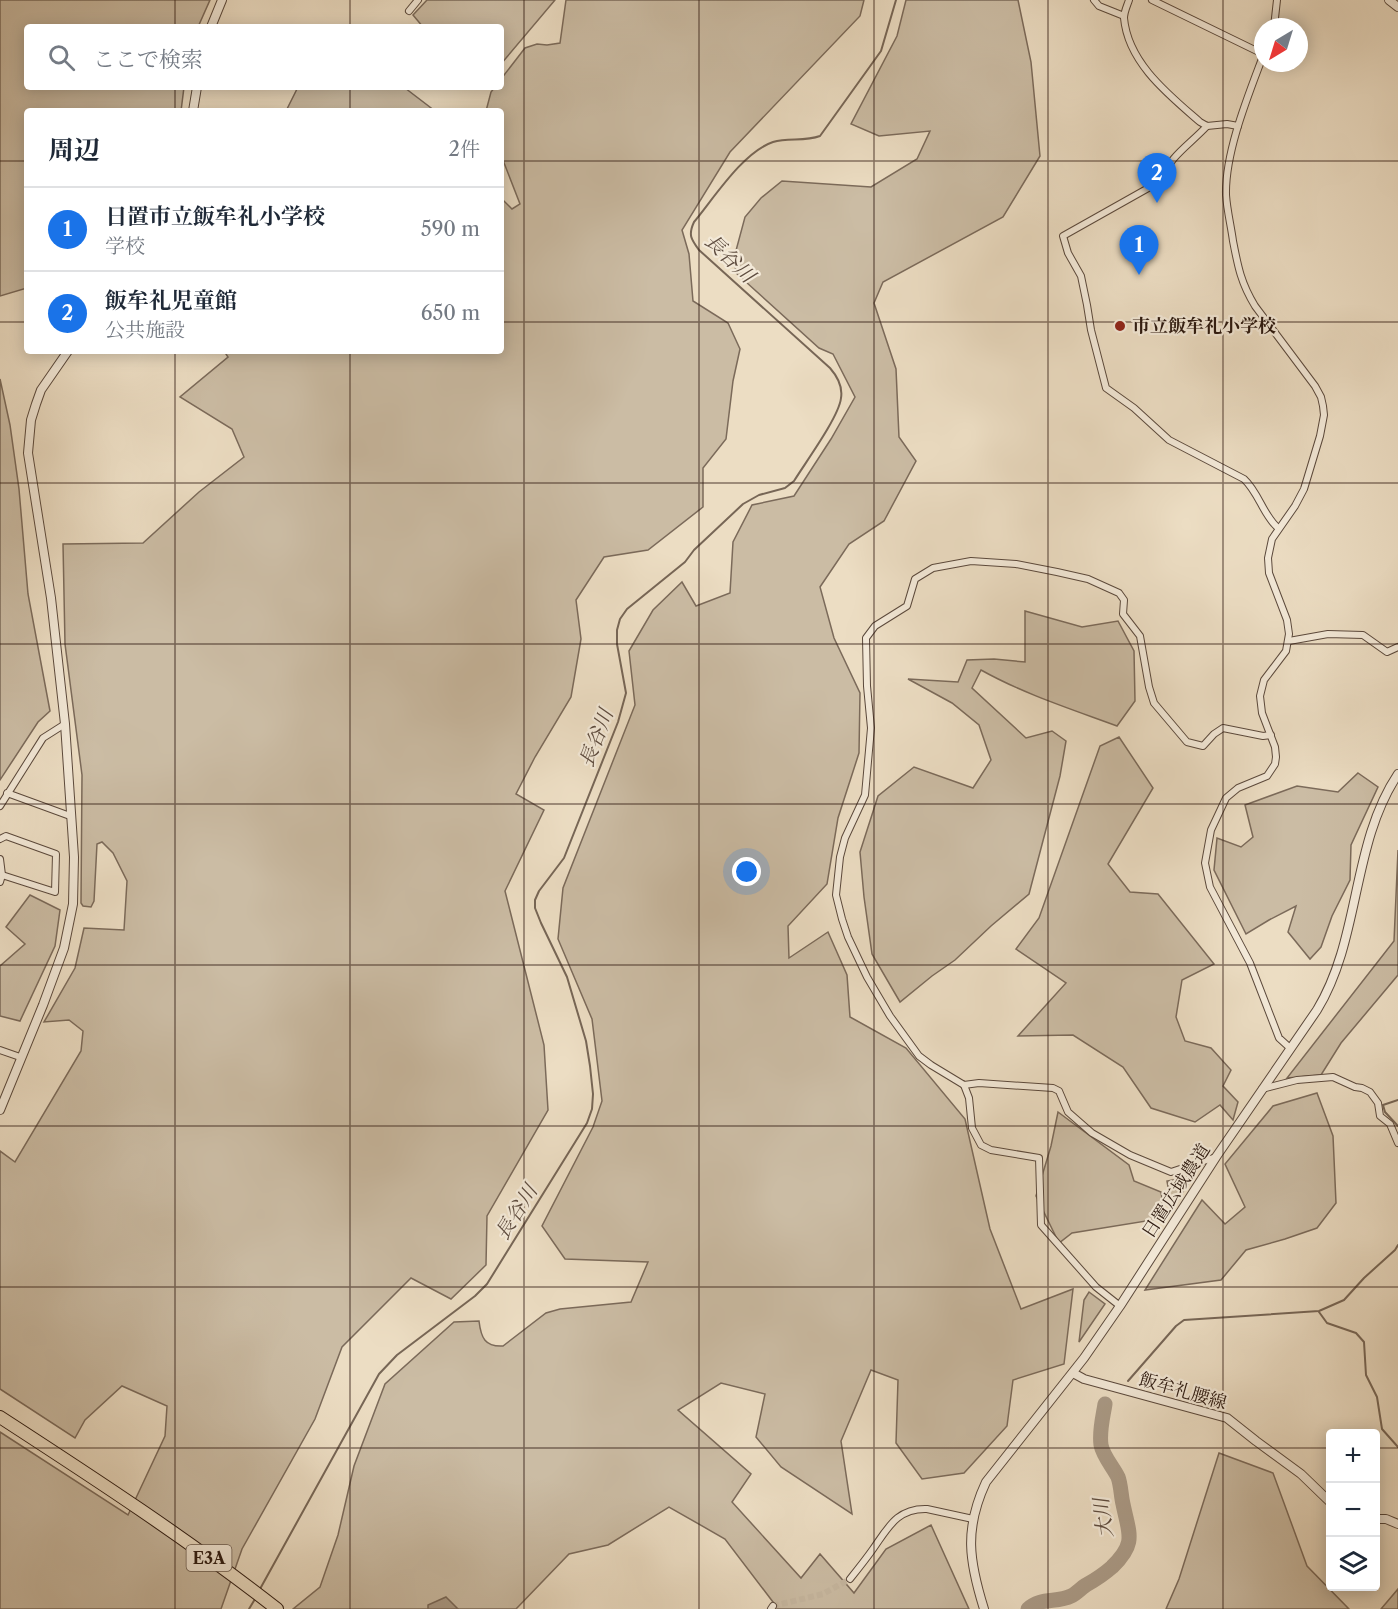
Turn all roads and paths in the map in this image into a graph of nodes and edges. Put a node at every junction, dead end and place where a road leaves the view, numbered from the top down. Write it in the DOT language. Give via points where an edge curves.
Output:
graph roads {
  1 [pos="222,0"];
  2 [pos="418,0"];
  3 [pos="1094,0"];
  4 [pos="1129,0"];
  5 [pos="1152,0"];
  6 [pos="1277,0"];
  7 [pos="1389,0"];
  8 [pos="1398,7"];
  9 [pos="409,11"];
  10 [pos="1124,16"];
  11 [pos="1275,18"];
  12 [pos="212,24"];
  13 [pos="1254,51"];
  14 [pos="1257,72"];
  15 [pos="196,90"];
  16 [pos="194,108"];
  17 [pos="1206,126"];
  18 [pos="1238,126"];
  19 [pos="66,354"];
  20 [pos="1278,528"];
  21 [pos="1289,641"];
  22 [pos="1398,647"];
  23 [pos="65,724"];
  24 [pos="1271,735"];
  25 [pos="1398,774"];
  26 [pos="8,793"];
  27 [pos="0,806"];
  28 [pos="70,816"];
  29 [pos="0,839"];
  30 [pos="0,859"];
  31 [pos="1,875"];
  32 [pos="0,882"];
  33 [pos="1290,1048"];
  34 [pos="0,1050"];
  35 [pos="20,1057"];
  36 [pos="964,1085"];
  37 [pos="1262,1089"];
  38 [pos="0,1110"];
  39 [pos="1398,1143"];
  40 [pos="1216,1157"];
  41 [pos="1120,1306"];
  42 [pos="1073,1373"];
  43 [pos="0,1417"];
  44 [pos="1326,1498"];
  45 [pos="973,1519"];
  46 [pos="1380,1519"];
  47 [pos="1398,1524"];
  48 [pos="850,1579"];
  49 [pos="277,1609"];
  50 [pos="984,1609"];
  1 -- 12 [label="street"];
  2 -- 9 [label="street"];
  3 -- 10 [label="street"];
  4 -- 10 [label="street"];
  5 -- 13 [label="street"];
  6 -- 11 [label="street"];
  7 -- 8 [label="street"];
  10 -- 17 [label="street" via="1139,58 1159,86"];
  14 -- 18 [label="street"];
  15 -- 16 [label="street"];
  17 -- 18 [label="street"];
  17 -- 20 [label="street" via="1179,151 1160,182 1063,236 1081,276 1106,388 1169,440 1244,479"];
  18 -- 20 [label="street" via="1226,195 1238,268 1255,306 1315,386 1324,415 1304,489"];
  19 -- 23 [label="street" via="41,390 31,420 28,453 51,598"];
  20 -- 21 [label="street" via="1272,539 1268,566 1287,620"];
  21 -- 22 [label="street" via="1328,634 1363,635 1387,652"];
  21 -- 24 [label="street" via="1262,688 1260,703"];
  23 -- 26 [label="street" via="43,738"];
  23 -- 28 [label="street"];
  24 -- 33 [label="street" via="1276,757 1272,771 1226,798 1211,830 1205,863 1210,887 1250,963 1279,1038"];
  24 -- 36 [label="street" via="1223,728 1203,746 1187,742 1154,703 1140,636 1123,615 1124,600 1119,593 1088,579 1016,564 971,561 933,568 915,579 907,606 875,626 866,638 871,728 865,795 845,837 836,895 848,937 890,1016 919,1056"];
  25 -- 33 [label="street, 日置広域農道" via="1373,823 1347,933 1328,992"];
  26 -- 27 [label="street"];
  26 -- 28 [label="street"];
  28 -- 35 [label="street" via="74,857 70,926"];
  29 -- 31 [label="street" via="6,836 56,854 55,892"];
  30 -- 31 [label="street"];
  31 -- 32 [label="street"];
  33 -- 37 [label="street, 日置広域農道"];
  34 -- 35 [label="street"];
  35 -- 38 [label="street"];
  36 -- 40 [label="street" via="1053,1088 1059,1091 1068,1112 1092,1133 1171,1172"];
  36 -- 41 [label="street" via="972,1128 981,1145 1039,1158 1041,1225 1096,1287"];
  37 -- 39 [label="street" via="1333,1077 1362,1088 1378,1103 1380,1116 1390,1124"];
  37 -- 40 [label="street, 日置広域農道"];
  40 -- 41 [label="street, 日置広域農道"];
  41 -- 42 [label="street, 日置広域農道"];
  42 -- 44 [label="street, 飯牟礼腰線" via="1227,1418 1301,1474"];
  42 -- 45 [label="street, 日置広域農道" via="992,1473"];
  43 -- 49 [label="highway, E3A" via="139,1509"];
  45 -- 48 [label="street" via="927,1509 906,1513 888,1527"];
  45 -- 50 [label="street, 日置広域農道" via="971,1562"];
  46 -- 47 [label="street"];
}
